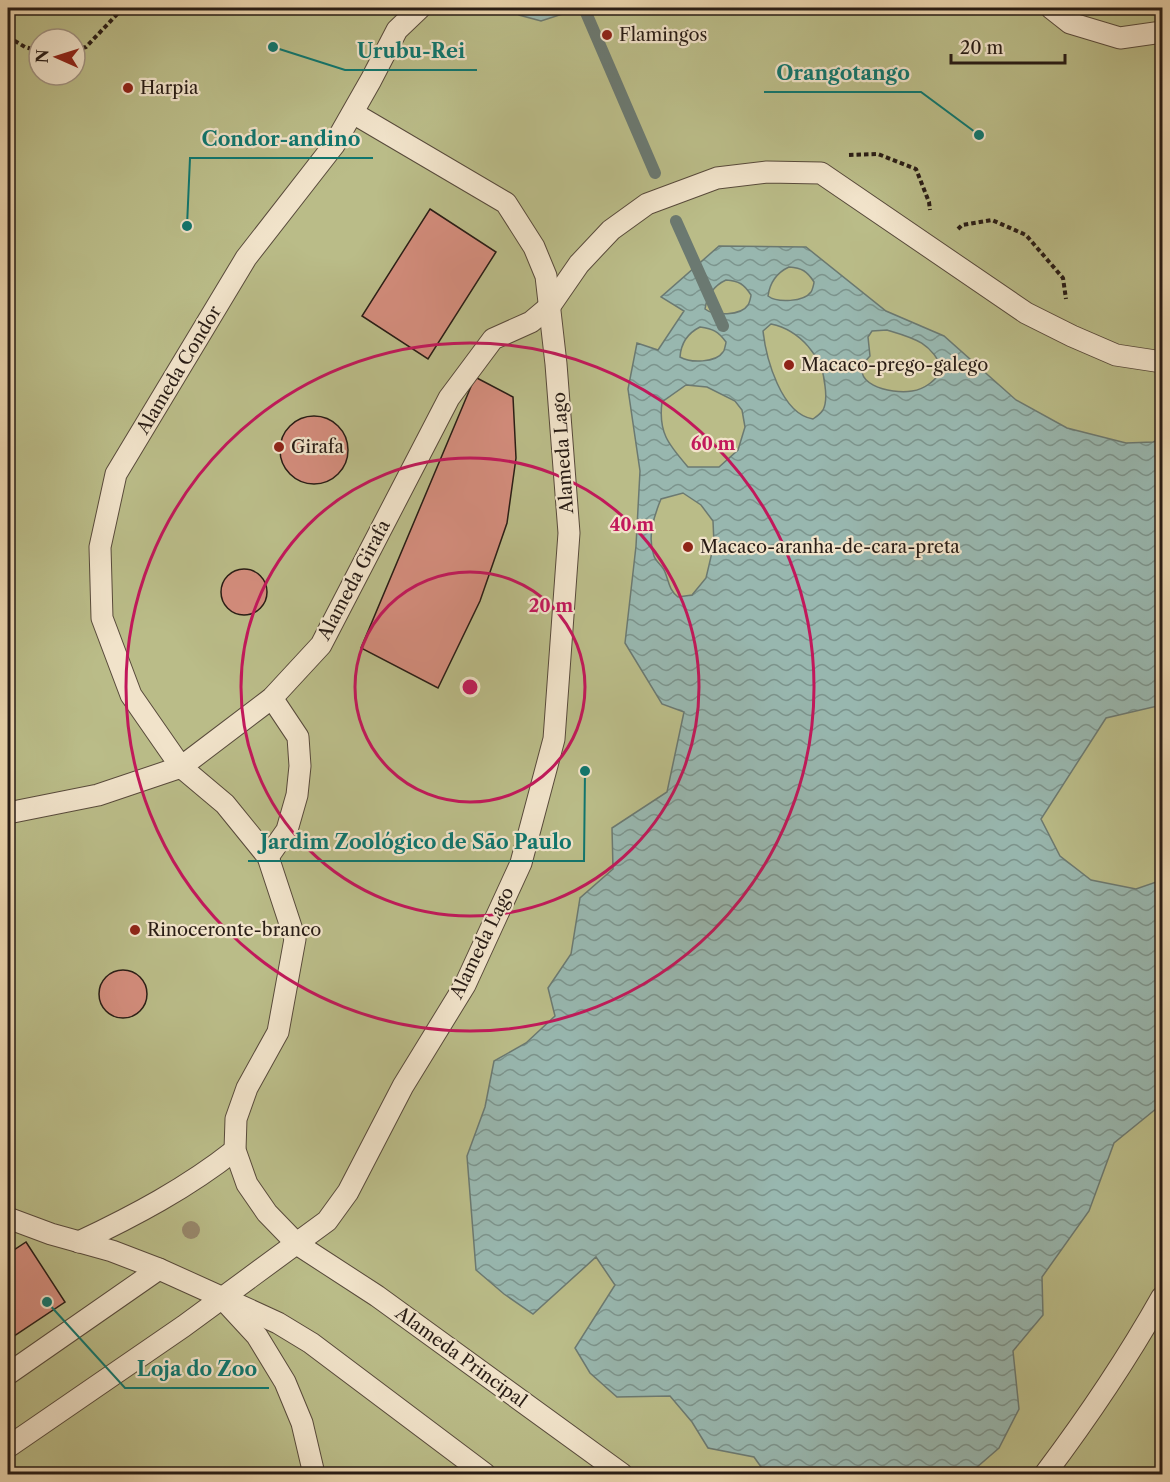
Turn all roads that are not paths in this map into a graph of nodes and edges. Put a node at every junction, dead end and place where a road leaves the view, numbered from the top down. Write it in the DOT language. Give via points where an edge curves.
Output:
graph roads {
  1 [pos="420,8"];
  2 [pos="1051,8"];
  3 [pos="1162,32"];
  4 [pos="353,113"];
  5 [pos="550,306"];
  6 [pos="1162,362"];
  7 [pos="272,698"];
  8 [pos="181,767"];
  9 [pos="8,813"];
  10 [pos="268,857"];
  11 [pos="235,1150"];
  12 [pos="8,1218"];
  13 [pos="79,1242"];
  14 [pos="297,1244"];
  15 [pos="159,1269"];
  16 [pos="221,1297"];
  17 [pos="1162,1297"];
  18 [pos="8,1374"];
  19 [pos="8,1447"];
  20 [pos="314,1474"];
  21 [pos="485,1474"];
  22 [pos="622,1474"];
  23 [pos="1045,1474"];
  1 -- 4 [label="lane, Alameda Condor" via="397,30"];
  2 -- 3 [label="lane" via="1070,23 1120,38"];
  4 -- 5 [label="lane, Alameda Lago" via="506,203 534,247 546,276"];
  4 -- 8 [label="lane, Alameda Condor" via="334,145 246,258 116,474 100,547 102,618 131,695"];
  5 -- 6 [label="lane" via="579,264 611,230 647,204 717,178 767,172 821,172 1026,313 1116,355"];
  5 -- 7 [label="lane, Alameda Girafa" via="531,322 493,339 449,398 321,645"];
  5 -- 14 [label="lane, Alameda Lago" via="569,532 554,739 520,863 465,985 403,1086 348,1192 327,1221"];
  7 -- 8 [label="lane, Alameda Girafa"];
  7 -- 10 [label="lane" via="298,737 300,766 287,830"];
  8 -- 9 [label="lane, Alameda Girafa" via="98,795"];
  8 -- 10 [label="lane, Alameda Condor" via="225,804"];
  10 -- 11 [label="lane" via="295,939 278,1032 247,1088 236,1119"];
  11 -- 13 [label="lane" via="167,1197"];
  11 -- 14 [label="lane, Alameda Principal" via="248,1184 267,1213"];
  12 -- 13 [label="lane"];
  13 -- 15 [label="lane"];
  14 -- 16 [label="lane, Alameda Lago"];
  14 -- 22 [label="lane, Alameda Principal" via="377,1296"];
  15 -- 16 [label="lane"];
  15 -- 18 [label="lane"];
  16 -- 19 [label="lane, Alameda Lago"];
  16 -- 20 [label="lane" via="257,1336 285,1382 302,1423"];
  16 -- 21 [label="lane" via="311,1343"];
  17 -- 23 [label="lane" via="1092,1410"];
}
